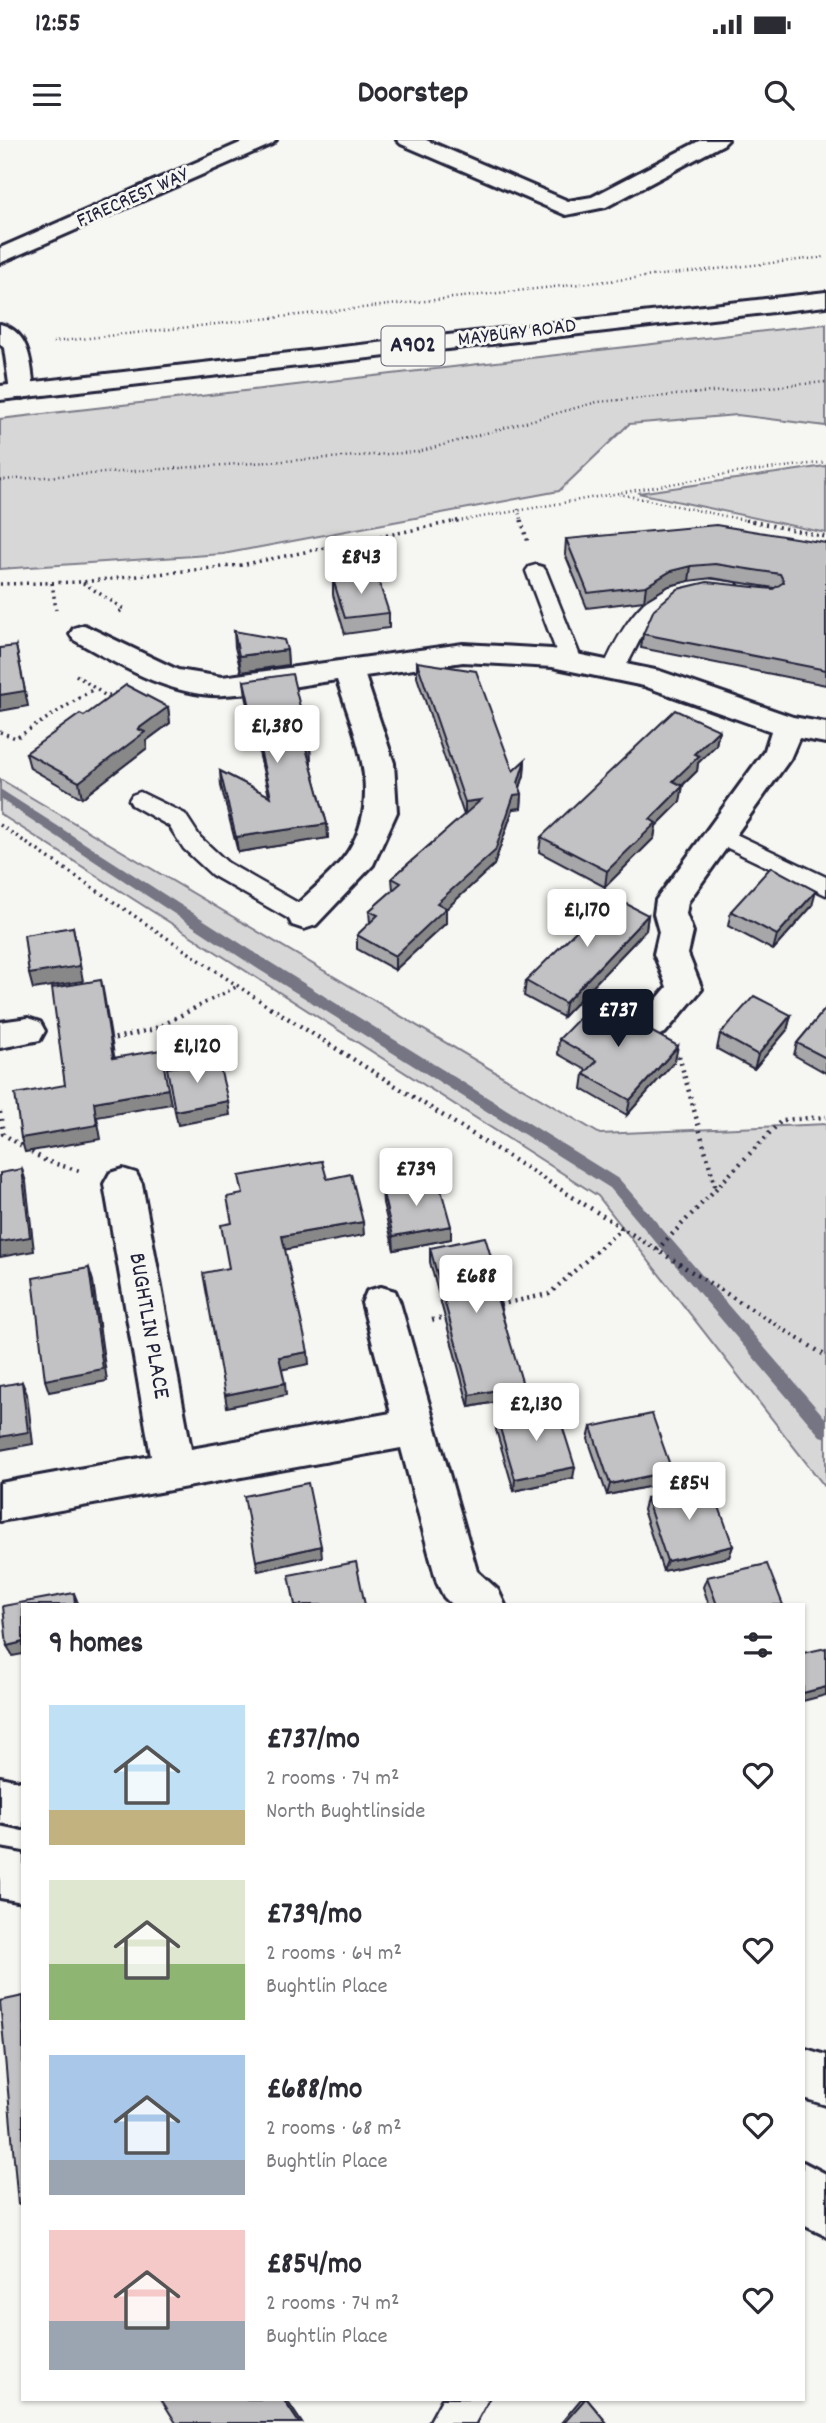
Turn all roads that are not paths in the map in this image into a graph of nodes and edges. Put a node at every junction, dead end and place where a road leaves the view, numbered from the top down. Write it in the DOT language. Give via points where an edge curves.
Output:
graph roads {
  1 [pos="265,140"];
  2 [pos="408,140"];
  3 [pos="717,140"];
  4 [pos="0,256"];
  5 [pos="826,299"];
  6 [pos="8,339"];
  7 [pos="11,392"];
  8 [pos="536,571"];
  9 [pos="748,591"];
  10 [pos="84,634"];
  11 [pos="571,661"];
  12 [pos="348,670"];
  13 [pos="613,671"];
  14 [pos="788,726"];
  15 [pos="826,733"];
  16 [pos="140,800"];
  17 [pos="721,835"];
  18 [pos="826,887"];
  19 [pos="304,917"];
  20 [pos="653,1024"];
  21 [pos="123,1184"];
  22 [pos="385,1316"];
  23 [pos="416,1427"];
  24 [pos="174,1469"];
  25 [pos="0,1502"];
  26 [pos="481,1603"];
  27 [pos="0,1800"];
  28 [pos="21,1805"];
  29 [pos="0,1874"];
  30 [pos="21,1878"];
  31 [pos="805,2074"];
  32 [pos="826,2080"];
  33 [pos="805,2190"];
  34 [pos="826,2210"];
  35 [pos="466,2401"];
  36 [pos="449,2423"];
  1 -- 4 [label="street, FIRECREST WAY"];
  2 -- 3 [label="street" via="566,208 598,202"];
  5 -- 7 [label="street, MAYBURY ROAD / A902"];
  6 -- 7 [label="street"];
  8 -- 11 [label="lane"];
  9 -- 13 [label="lane" via="691,585 657,600 628,637"];
  10 -- 12 [label="street" via="172,678 222,686"];
  11 -- 12 [label="street" via="463,653"];
  11 -- 13 [label="street"];
  12 -- 19 [label="street" via="379,763 381,812 362,858"];
  13 -- 14 [label="street" via="650,678"];
  14 -- 15 [label="street"];
  14 -- 17 [label="street" via="779,752"];
  16 -- 19 [label="lane" via="177,820 192,843 220,869"];
  17 -- 18 [label="lane"];
  17 -- 20 [label="street" via="672,900 670,914 676,932 669,946 672,965 685,989"];
  21 -- 24 [label="street, BUGHTLIN PLACE"];
  22 -- 23 [label="street"];
  23 -- 24 [label="street"];
  23 -- 26 [label="street" via="459,1583"];
  24 -- 25 [label="street"];
  27 -- 28 [label="street"];
  29 -- 30 [label="street"];
  31 -- 32 [label="street"];
  33 -- 34 [label="street"];
  35 -- 36 [label="lane"];
}
